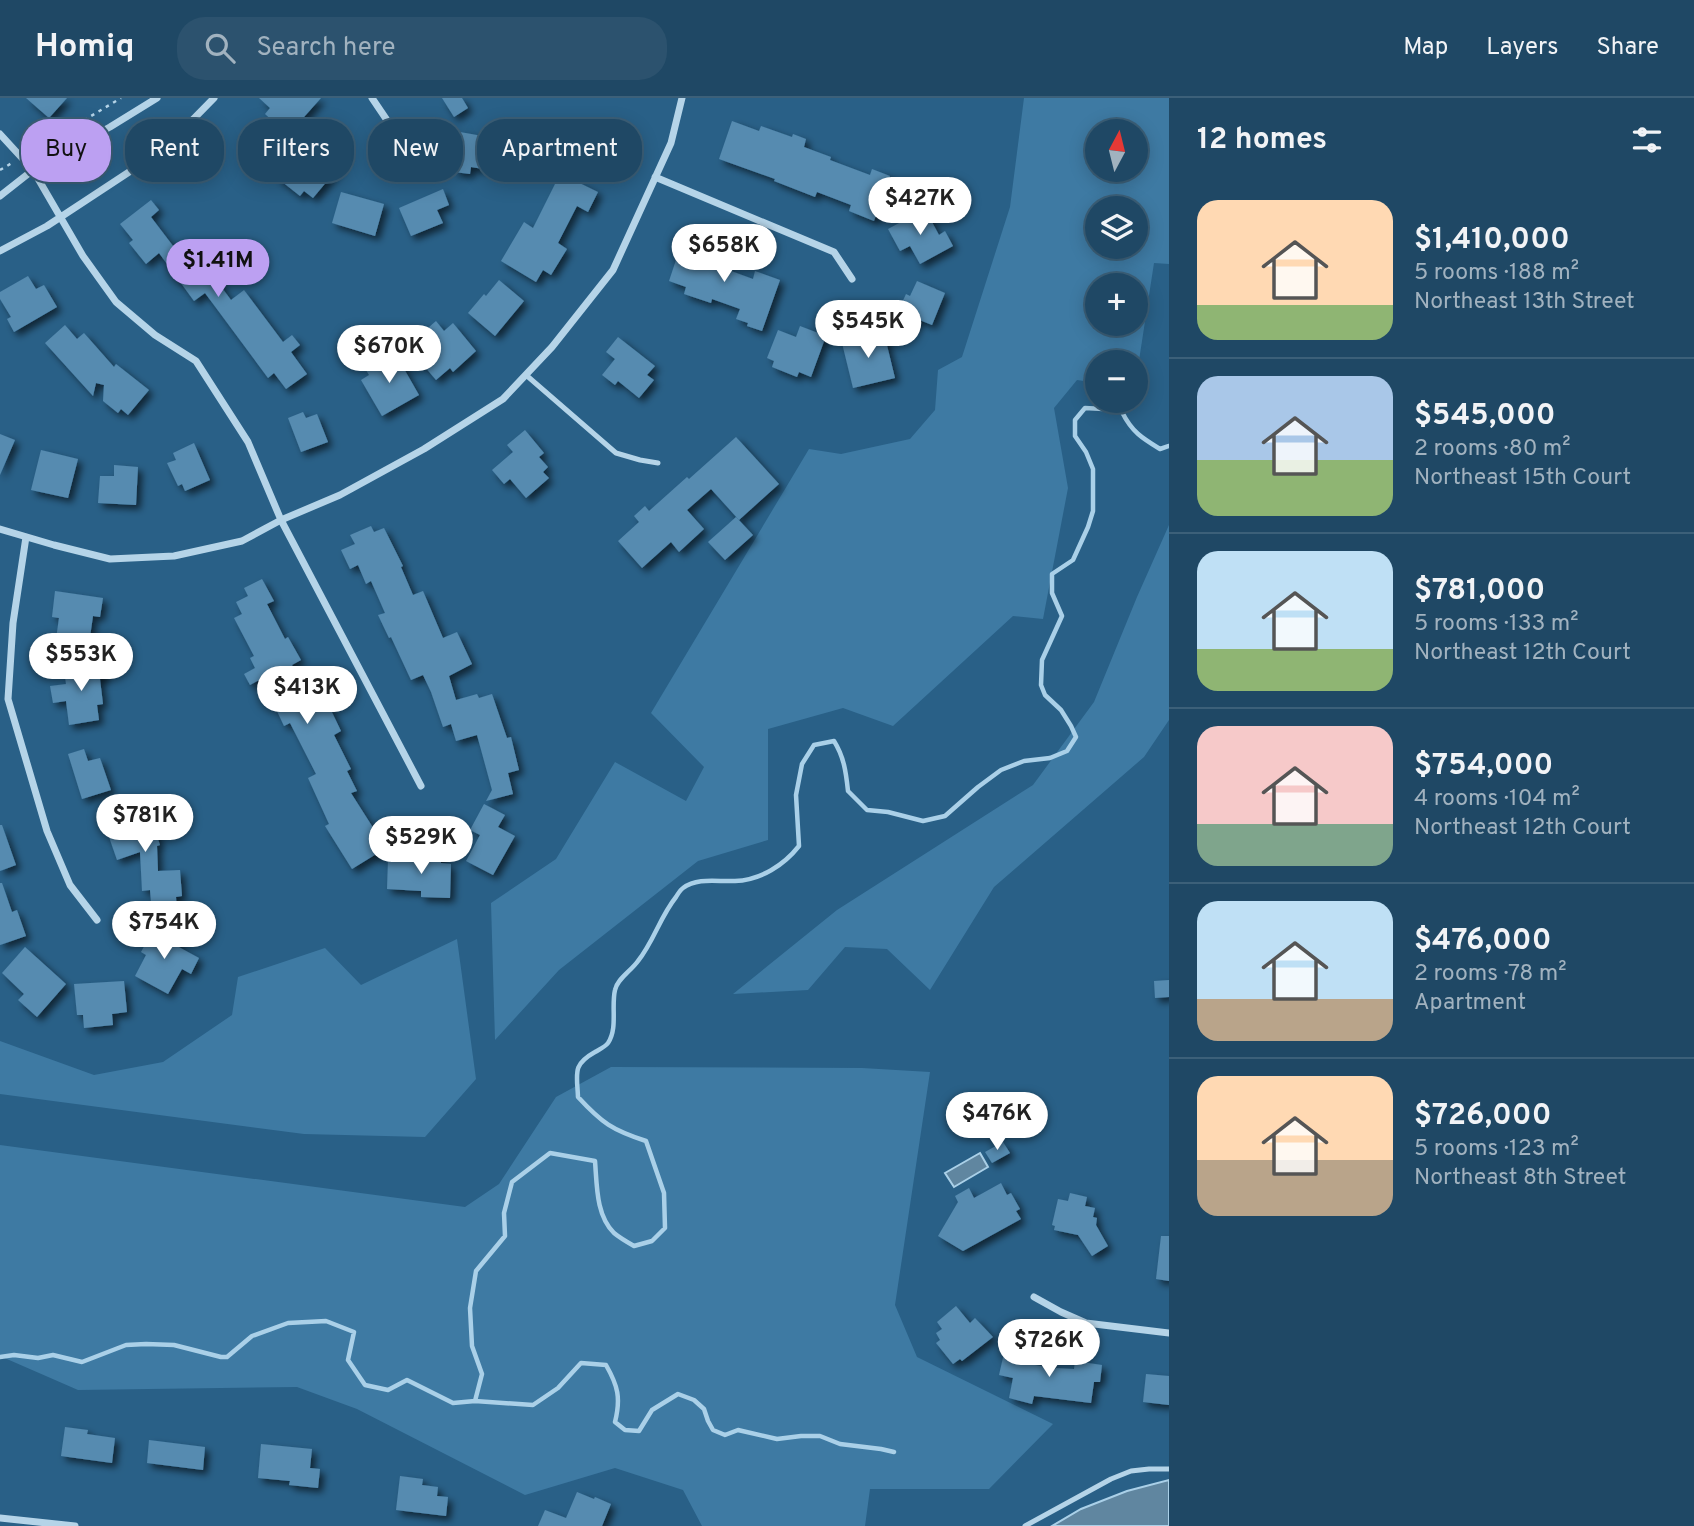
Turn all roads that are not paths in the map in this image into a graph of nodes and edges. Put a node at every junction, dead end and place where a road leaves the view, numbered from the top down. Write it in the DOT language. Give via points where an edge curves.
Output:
graph roads {
  1 [pos="157,98"];
  2 [pos="214,98"];
  3 [pos="372,98"];
  4 [pos="682,98"];
  5 [pos="386,119"];
  6 [pos="111,126"];
  7 [pos="0,134"];
  8 [pos="21,157"];
  9 [pos="655,177"];
  10 [pos="21,179"];
  11 [pos="40,182"];
  12 [pos="0,196"];
  13 [pos="60,216"];
  14 [pos="0,251"];
  15 [pos="852,279"];
  16 [pos="526,375"];
  17 [pos="658,463"];
  18 [pos="281,520"];
  19 [pos="0,529"];
  20 [pos="26,537"];
  21 [pos="421,786"];
  22 [pos="97,920"];
  23 [pos="1034,1297"];
  24 [pos="1169,1333"];
  25 [pos="1169,1469"];
  26 [pos="0,1518"];
  27 [pos="75,1526"];
  28 [pos="1025,1526"];
  1 -- 6 [label="street"];
  2 -- 13 [label="street" via="164,149"];
  3 -- 5 [label="street"];
  4 -- 9 [label="street" via="671,143"];
  7 -- 8 [label="street"];
  9 -- 15 [label="street" via="834,252"];
  9 -- 16 [label="street" via="613,270"];
  10 -- 12 [label="street"];
  11 -- 13 [label="street"];
  13 -- 14 [label="street"];
  13 -- 18 [label="street" via="116,302 196,361 248,442"];
  16 -- 17 [label="lane" via="616,453"];
  16 -- 18 [label="street" via="503,398 424,449 340,495"];
  18 -- 20 [label="street" via="243,541 174,556 110,559"];
  18 -- 21 [label="street"];
  19 -- 20 [label="street"];
  20 -- 22 [label="street" via="8,699 47,831 70,885"];
  23 -- 24 [label="street" via="1086,1323"];
  25 -- 28 [label="lane" via="1130,1471"];
  26 -- 27 [label="street"];
}
